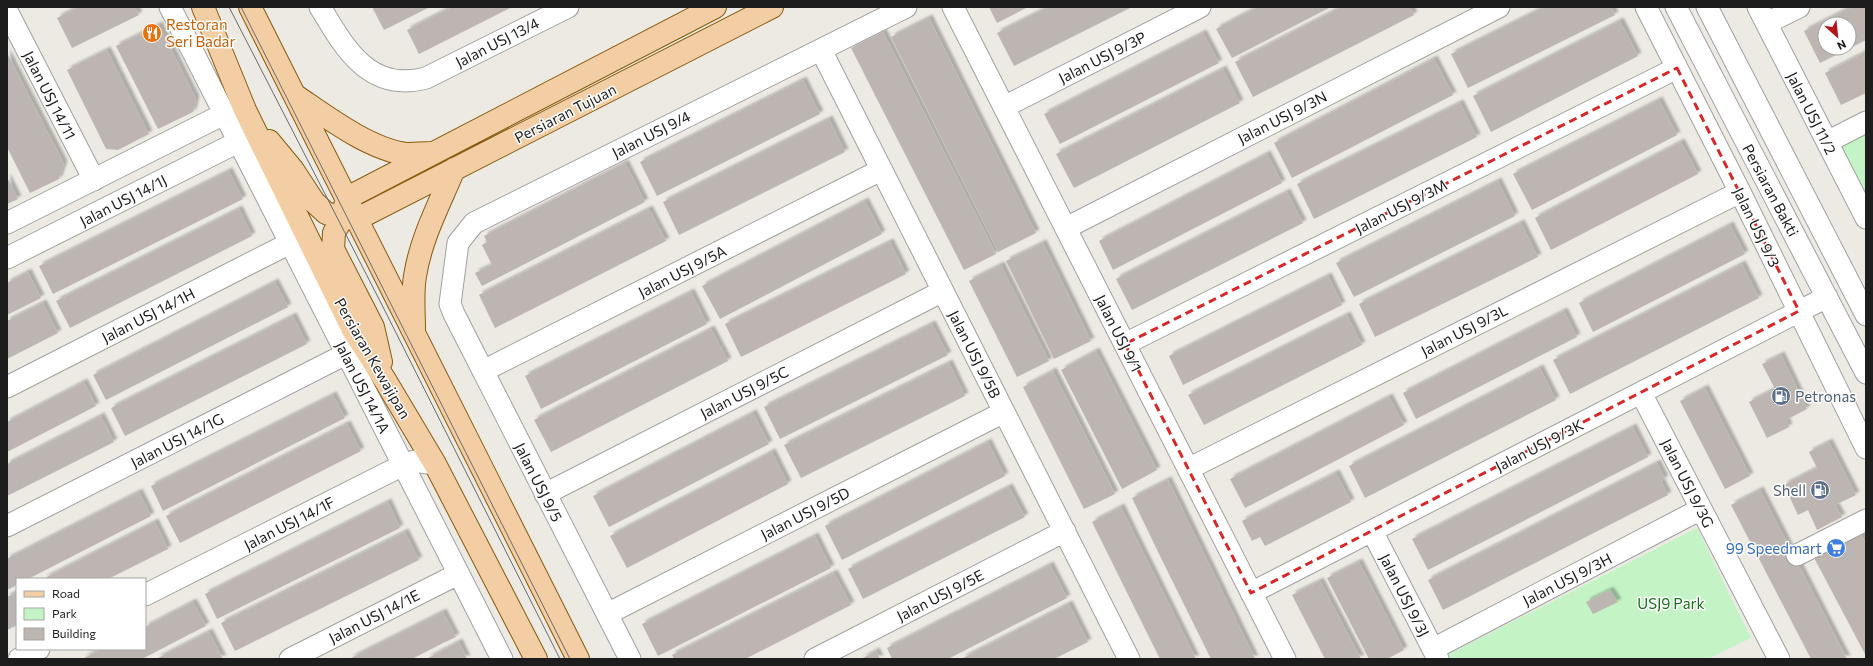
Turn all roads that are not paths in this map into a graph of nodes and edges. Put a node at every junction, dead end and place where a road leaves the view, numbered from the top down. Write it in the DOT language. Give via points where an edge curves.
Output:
graph roads {
  1 [pos="170,7"];
  2 [pos="203,7"];
  3 [pos="250,7"];
  4 [pos="320,7"];
  5 [pos="568,7"];
  6 [pos="715,7"];
  7 [pos="772,7"];
  8 [pos="906,7"];
  9 [pos="953,7"];
  10 [pos="1200,7"];
  11 [pos="1499,7"];
  12 [pos="1646,7"];
  13 [pos="1676,7"];
  14 [pos="1707,7"];
  15 [pos="1799,7"];
  16 [pos="10,11"];
  17 [pos="1762,15"];
  18 [pos="1728,48"];
  19 [pos="821,50"];
  20 [pos="1704,61"];
  21 [pos="1677,68"];
  22 [pos="295,95"];
  23 [pos="1004,107"];
  24 [pos="234,112"];
  25 [pos="1866,122"];
  26 [pos="238,142"];
  27 [pos="1827,142"];
  28 [pos="434,153"];
  29 [pos="454,169"];
  30 [pos="882,170"];
  31 [pos="94,180"];
  32 [pos="1740,192"];
  33 [pos="349,212"];
  34 [pos="1866,218"];
  35 [pos="7,223"];
  36 [pos="1066,228"];
  37 [pos="290,243"];
  38 [pos="7,258"];
  39 [pos="943,291"];
  40 [pos="1827,297"];
  41 [pos="450,304"];
  42 [pos="1799,312"];
  43 [pos="1866,315"];
  44 [pos="414,332"];
  45 [pos="1125,344"];
  46 [pos="346,354"];
  47 [pos="483,371"];
  48 [pos="1866,373"];
  49 [pos="385,380"];
  50 [pos="7,387"];
  51 [pos="1641,393"];
  52 [pos="1004,412"];
  53 [pos="1866,448"];
  54 [pos="435,464"];
  55 [pos="403,465"];
  56 [pos="1188,469"];
  57 [pos="545,494"];
  58 [pos="1701,509"];
  59 [pos="1866,520"];
  60 [pos="7,526"];
  61 [pos="1065,531"];
  62 [pos="1372,531"];
  63 [pos="1797,555"];
  64 [pos="458,574"];
  65 [pos="1252,593"];
  66 [pos="146,594"];
  67 [pos="607,614"];
  68 [pos="37,650"];
  69 [pos="1435,654"];
  70 [pos="1125,657"];
  71 [pos="19,659"];
  72 [pos="290,659"];
  73 [pos="502,659"];
  74 [pos="536,659"];
  75 [pos="578,659"];
  76 [pos="630,659"];
  77 [pos="815,659"];
  78 [pos="1285,659"];
  79 [pos="1779,659"];
  1 -- 24 [label="street, Jalan USJ 14/1A"];
  2 -- 24 [label="main road, Persiaran Kewajipan"];
  3 -- 22 [label="main road"];
  4 -- 5 [label="street, Jalan USJ 13/4" via="342,43 364,68 396,82 426,78"];
  6 -- 28 [label="main road, Persiaran Tujuan"];
  7 -- 29 [label="main road, Persiaran Tujuan"];
  8 -- 19 [label="street, Jalan USJ 9/4"];
  9 -- 23 [label="street, Jalan USJ 9/1"];
  10 -- 23 [label="street, Jalan USJ 9/3P"];
  11 -- 36 [label="street, Jalan USJ 9/3N"];
  12 -- 21 [label="street, Jalan USJ 9/3"];
  13 -- 20 [label="street, Persiaran Bakti"];
  14 -- 18 [label="street, Persiaran Bakti"];
  15 -- 17 [label="street"];
  16 -- 31 [label="street, Jalan USJ 14/11"];
  17 -- 27 [label="street, Jalan USJ 11/2"];
  18 -- 20 [label="street"];
  18 -- 43 [label="street, Persiaran Bakti"];
  19 -- 30 [label="street, Jalan USJ 9/5B"];
  19 -- 41 [label="street, Jalan USJ 9/4" via="474,223 458,243"];
  20 -- 40 [label="street, Persiaran Bakti"];
  21 -- 32 [label="street, Jalan USJ 9/3"];
  21 -- 45 [label="street, Jalan USJ 9/3M"];
  22 -- 28 [label="main road" via="357,136 406,154"];
  22 -- 33 [label="main road"];
  23 -- 36 [label="street, Jalan USJ 9/1"];
  24 -- 26 [label="street, Jalan USJ 14/1A"];
  24 -- 31 [label="street"];
  24 -- 33 [label="main road" via="293,170 314,202 326,213"];
  24 -- 49 [label="main road, Persiaran Kewajipan" via="352,328"];
  25 -- 27 [label="street"];
  26 -- 37 [label="street, Jalan USJ 14/1A"];
  26 -- 38 [label="street, Jalan USJ 14/1J"];
  27 -- 34 [label="street, Jalan USJ 11/2"];
  28 -- 33 [label="main road, Persiaran Tujuan"];
  29 -- 33 [label="main road, Persiaran Tujuan"];
  29 -- 44 [label="main road" via="428,224 415,277"];
  30 -- 39 [label="street, Jalan USJ 9/5B"];
  30 -- 47 [label="street, Jalan USJ 9/5A"];
  31 -- 35 [label="street"];
  32 -- 42 [label="street, Jalan USJ 9/3"];
  32 -- 56 [label="street, Jalan USJ 9/3L"];
  33 -- 44 [label="main road"];
  33 -- 49 [label="main road" via="334,233 333,250 373,327"];
  36 -- 45 [label="street, Jalan USJ 9/1"];
  37 -- 46 [label="street, Jalan USJ 14/1A"];
  37 -- 50 [label="street, Jalan USJ 14/1H"];
  39 -- 52 [label="street, Jalan USJ 9/5B"];
  39 -- 57 [label="street, Jalan USJ 9/5C"];
  40 -- 42 [label="street, Jalan USJ 9/3K"];
  40 -- 48 [label="street, Persiaran Bakti"];
  41 -- 47 [label="street, Jalan USJ 9/5"];
  42 -- 51 [label="street, Jalan USJ 9/3K"];
  42 -- 53 [label="street, Jalan USJ 9/3"];
  44 -- 75 [label="main road"];
  45 -- 56 [label="street, Jalan USJ 9/1"];
  46 -- 55 [label="street, Jalan USJ 14/1A"];
  46 -- 60 [label="street, Jalan USJ 14/1G"];
  47 -- 57 [label="street, Jalan USJ 9/5"];
  49 -- 54 [label="main road, Persiaran Kewajipan"];
  51 -- 58 [label="street, Jalan USJ 9/3G"];
  51 -- 62 [label="street, Jalan USJ 9/3K"];
  52 -- 61 [label="street, Jalan USJ 9/5B"];
  52 -- 67 [label="street, Jalan USJ 9/5D"];
  54 -- 55 [label="street, Jalan USJ 14/1F" via="414,461"];
  54 -- 74 [label="main road, Persiaran Kewajipan"];
  55 -- 64 [label="street, Jalan USJ 14/1A"];
  55 -- 66 [label="street, Jalan USJ 14/1F"];
  56 -- 65 [label="street, Jalan USJ 9/1"];
  57 -- 67 [label="street, Jalan USJ 9/5"];
  58 -- 69 [label="street, Jalan USJ 9/3H"];
  58 -- 79 [label="street, Jalan USJ 9/3G"];
  59 -- 63 [label="street"];
  61 -- 70 [label="street, Jalan USJ 9/5B"];
  61 -- 77 [label="street, Jalan USJ 9/5E"];
  62 -- 65 [label="street, Jalan USJ 9/3K"];
  62 -- 69 [label="street, Jalan USJ 9/3J"];
  64 -- 72 [label="street, Jalan USJ 14/1E"];
  64 -- 73 [label="street, Jalan USJ 14/1A"];
  65 -- 78 [label="street, Jalan USJ 9/1"];
  67 -- 76 [label="street, Jalan USJ 9/5"];
  68 -- 71 [label="street"];
}
